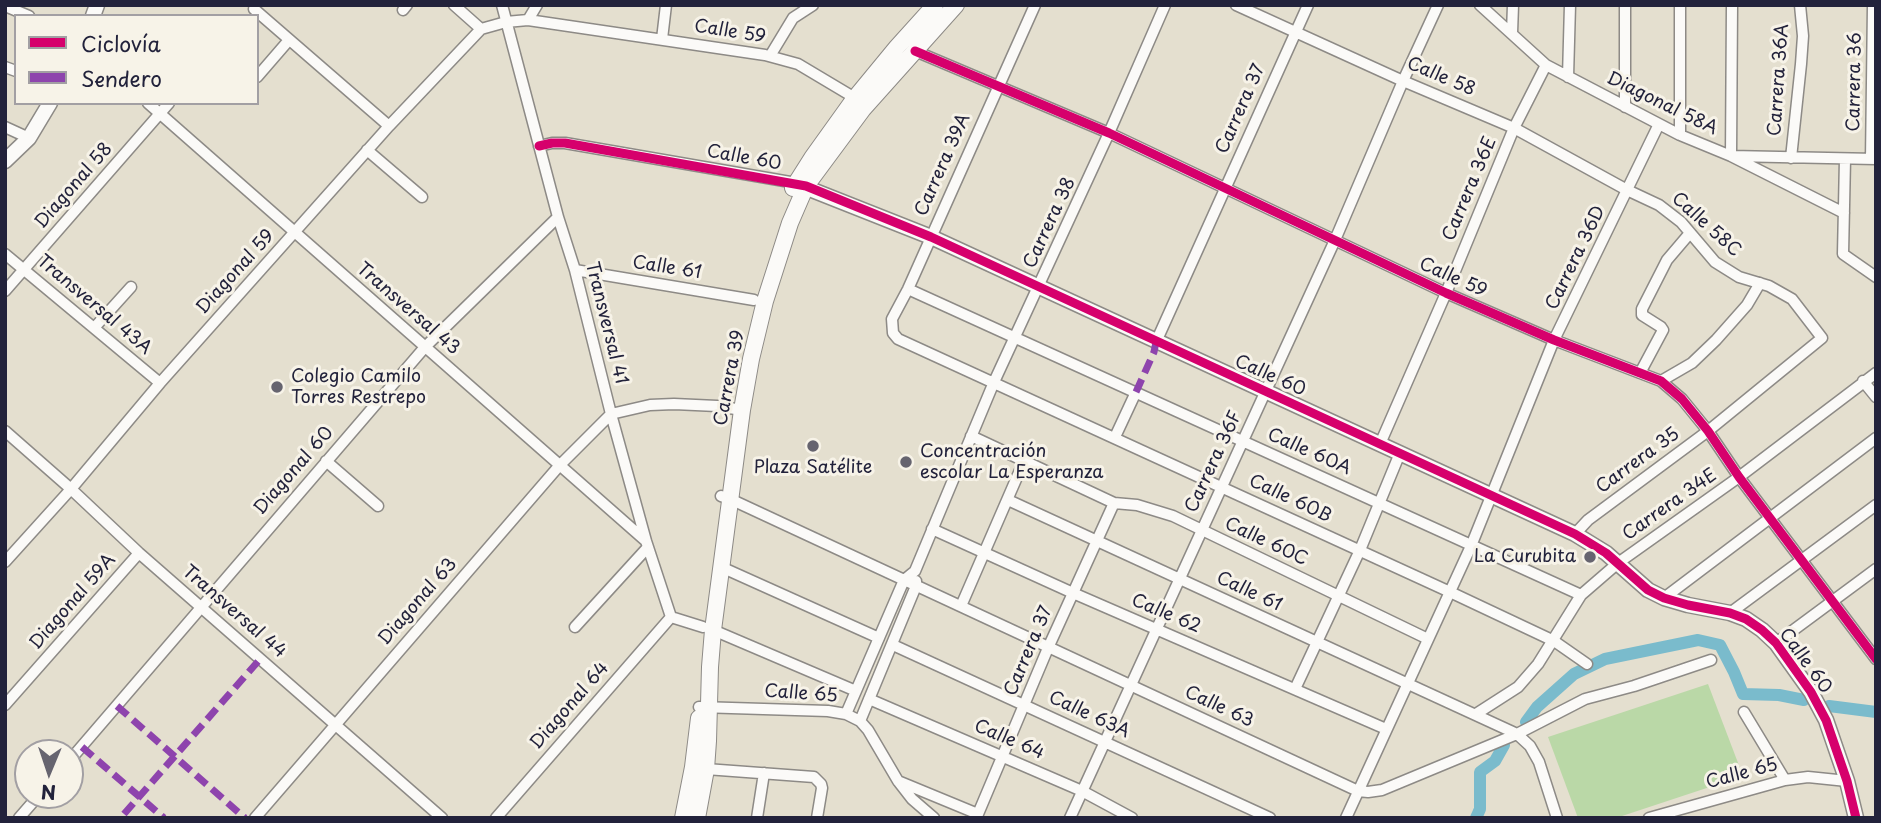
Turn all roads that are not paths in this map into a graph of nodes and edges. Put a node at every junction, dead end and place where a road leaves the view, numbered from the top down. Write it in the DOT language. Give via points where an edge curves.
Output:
graph roads {
  1 [pos="5,5"];
  2 [pos="454,5"];
  3 [pos="502,5"];
  4 [pos="537,5"];
  5 [pos="666,5"];
  6 [pos="813,5"];
  7 [pos="935,5"];
  8 [pos="956,5"];
  9 [pos="1035,5"];
  10 [pos="1165,5"];
  11 [pos="1236,5"];
  12 [pos="1308,5"];
  13 [pos="1438,5"];
  14 [pos="1480,5"];
  15 [pos="1513,5"];
  16 [pos="1570,5"];
  17 [pos="1625,5"];
  18 [pos="1680,5"];
  19 [pos="1732,5"];
  20 [pos="1800,5"];
  21 [pos="1873,5"];
  22 [pos="25,14"];
  23 [pos="259,15"];
  24 [pos="528,20"];
  25 [pos="506,22"];
  26 [pos="481,29"];
  27 [pos="1295,31"];
  28 [pos="1512,33"];
  29 [pos="1874,36"];
  30 [pos="662,39"];
  31 [pos="289,40"];
  32 [pos="915,51"];
  33 [pos="770,56"];
  34 [pos="1546,65"];
  35 [pos="259,75"];
  36 [pos="1568,77"];
  37 [pos="1403,81"];
  38 [pos="998,86"];
  39 [pos="1874,94"];
  40 [pos="855,98"];
  41 [pos="49,105"];
  42 [pos="150,105"];
  43 [pos="167,105"];
  44 [pos="1625,107"];
  45 [pos="160,114"];
  46 [pos="1659,124"];
  47 [pos="389,126"];
  48 [pos="5,127"];
  49 [pos="1514,128"];
  50 [pos="1109,133"];
  51 [pos="1680,135"];
  52 [pos="29,138"];
  53 [pos="539,146"];
  54 [pos="368,150"];
  55 [pos="1731,156"];
  56 [pos="1791,158"];
  57 [pos="1845,159"];
  58 [pos="1874,159"];
  59 [pos="5,161"];
  60 [pos="801,185"];
  61 [pos="1224,188"];
  62 [pos="1628,190"];
  63 [pos="422,197"];
  64 [pos="1844,213"];
  65 [pos="558,218"];
  66 [pos="294,233"];
  67 [pos="1690,233"];
  68 [pos="931,237"];
  69 [pos="1335,240"];
  70 [pos="5,254"];
  71 [pos="24,270"];
  72 [pos="575,270"];
  73 [pos="1876,277"];
  74 [pos="1760,283"];
  75 [pos="131,287"];
  76 [pos="1037,288"];
  77 [pos="908,289"];
  78 [pos="5,291"];
  79 [pos="1446,293"];
  80 [pos="754,300"];
  81 [pos="94,328"];
  82 [pos="1014,336"];
  83 [pos="1822,338"];
  84 [pos="898,339"];
  85 [pos="1554,340"];
  86 [pos="1156,342"];
  87 [pos="425,347"];
  88 [pos="1640,373"];
  89 [pos="1876,373"];
  90 [pos="1661,381"];
  91 [pos="1863,381"];
  92 [pos="994,382"];
  93 [pos="160,383"];
  94 [pos="1267,391"];
  95 [pos="1136,392"];
  96 [pos="1876,397"];
  97 [pos="737,409"];
  98 [pos="611,414"];
  99 [pos="5,431"];
  100 [pos="1708,431"];
  101 [pos="971,436"];
  102 [pos="1115,437"];
  103 [pos="1876,438"];
  104 [pos="1243,442"];
  105 [pos="1380,444"];
  106 [pos="1400,453"];
  107 [pos="326,461"];
  108 [pos="1024,461"];
  109 [pos="559,466"];
  110 [pos="1739,477"];
  111 [pos="1222,486"];
  112 [pos="71,489"];
  113 [pos="1490,496"];
  114 [pos="725,497"];
  115 [pos="1008,500"];
  116 [pos="1114,503"];
  117 [pos="1379,503"];
  118 [pos="1876,505"];
  119 [pos="378,506"];
  120 [pos="1769,518"];
  121 [pos="932,529"];
  122 [pos="1202,531"];
  123 [pos="1575,534"];
  124 [pos="1097,542"];
  125 [pos="647,544"];
  126 [pos="1471,546"];
  127 [pos="1360,550"];
  128 [pos="139,553"];
  129 [pos="985,553"];
  130 [pos="1800,561"];
  131 [pos="5,562"];
  132 [pos="1618,563"];
  133 [pos="721,567"];
  134 [pos="1876,569"];
  135 [pos="915,571"];
  136 [pos="1180,579"];
  137 [pos="904,580"];
  138 [pos="916,586"];
  139 [pos="1450,592"];
  140 [pos="1073,593"];
  141 [pos="1338,595"];
  142 [pos="1581,595"];
  143 [pos="1664,598"];
  144 [pos="1832,602"];
  145 [pos="961,606"];
  146 [pos="202,607"];
  147 [pos="1730,613"];
  148 [pos="671,617"];
  149 [pos="575,627"];
  150 [pos="708,629"];
  151 [pos="1157,630"];
  152 [pos="879,638"];
  153 [pos="1428,639"];
  154 [pos="1554,641"];
  155 [pos="1316,643"];
  156 [pos="1776,643"];
  157 [pos="893,645"];
  158 [pos="1048,648"];
  159 [pos="1876,659"];
  160 [pos="1711,660"];
  161 [pos="1587,664"];
  162 [pos="1407,684"];
  163 [pos="1131,686"];
  164 [pos="1295,689"];
  165 [pos="856,691"];
  166 [pos="869,699"];
  167 [pos="5,705"];
  168 [pos="1025,705"];
  169 [pos="704,707"];
  170 [pos="1744,712"];
  171 [pos="846,714"];
  172 [pos="1476,714"];
  173 [pos="860,721"];
  174 [pos="335,723"];
  175 [pos="1386,729"];
  176 [pos="1517,734"];
  177 [pos="1106,743"];
  178 [pos="84,744"];
  179 [pos="1002,756"];
  180 [pos="706,769"];
  181 [pos="764,773"];
  182 [pos="1785,780"];
  183 [pos="898,781"];
  184 [pos="1847,781"];
  185 [pos="1082,791"];
  186 [pos="1358,791"];
  187 [pos="255,818"];
  188 [pos="442,818"];
  189 [pos="496,818"];
  190 [pos="683,818"];
  191 [pos="697,818"];
  192 [pos="757,818"];
  193 [pos="817,818"];
  194 [pos="934,818"];
  195 [pos="1070,818"];
  196 [pos="1132,818"];
  197 [pos="1270,818"];
  198 [pos="1346,818"];
  199 [pos="1557,818"];
  200 [pos="1649,818"];
  201 [pos="1856,818"];
  1 -- 22 [label="street"];
  2 -- 26 [label="street"];
  3 -- 25 [label="street, Transversal 41"];
  4 -- 24 [label="street"];
  5 -- 30 [label="street"];
  6 -- 33 [label="street" via="793,18"];
  7 -- 40 [label="main road, Carrera 39"];
  8 -- 32 [label="main road, Carrera 39"];
  9 -- 38 [label="street, Carrera 39A"];
  10 -- 50 [label="street, Carrera 38"];
  11 -- 27 [label="street, Calle 58"];
  12 -- 27 [label="street, Carrera 37"];
  13 -- 37 [label="street, Carrera 36F"];
  14 -- 28 [label="street, Diagonal 58A"];
  15 -- 28 [label="street"];
  16 -- 36 [label="street"];
  17 -- 44 [label="street"];
  18 -- 51 [label="street"];
  19 -- 55 [label="street"];
  20 -- 56 [label="street, Carrera 36A" via="1802,45"];
  21 -- 29 [label="street, Carrera 36"];
  23 -- 31 [label="street"];
  24 -- 25 [label="street, Calle 59"];
  24 -- 30 [label="street, Calle 59"];
  25 -- 26 [label="street"];
  25 -- 53 [label="street, Transversal 41"];
  26 -- 47 [label="street, Diagonal 59"];
  27 -- 37 [label="street, Calle 58"];
  27 -- 61 [label="street, Carrera 37"];
  28 -- 34 [label="street, Diagonal 58A"];
  29 -- 39 [label="street, Carrera 36"];
  30 -- 33 [label="street, Calle 59"];
  31 -- 35 [label="street"];
  31 -- 47 [label="street"];
  32 -- 38 [label="street, Calle 59"];
  32 -- 60 [label="main road, Carrera 39"];
  33 -- 40 [label="street, Calle 59" via="798,65"];
  34 -- 36 [label="street, Diagonal 58A"];
  34 -- 49 [label="street, Carrera 36E"];
  36 -- 44 [label="street, Diagonal 58A"];
  37 -- 49 [label="street, Calle 58"];
  37 -- 69 [label="street, Carrera 36F"];
  38 -- 50 [label="street, Calle 59"];
  38 -- 68 [label="street, Carrera 39A"];
  39 -- 58 [label="street, Carrera 36"];
  40 -- 60 [label="main road, Carrera 39"];
  41 -- 52 [label="street"];
  42 -- 45 [label="street, Transversal 43"];
  43 -- 45 [label="street, Diagonal 58"];
  44 -- 46 [label="street, Diagonal 58A"];
  45 -- 66 [label="street, Transversal 43"];
  45 -- 71 [label="street, Diagonal 58"];
  46 -- 51 [label="street, Diagonal 58A"];
  46 -- 62 [label="street, Carrera 36D"];
  47 -- 54 [label="street, Diagonal 59"];
  48 -- 52 [label="street"];
  49 -- 62 [label="street, Calle 58"];
  49 -- 79 [label="street, Carrera 36E"];
  50 -- 61 [label="street, Calle 59"];
  50 -- 76 [label="street, Carrera 38"];
  51 -- 55 [label="street, Diagonal 58A"];
  52 -- 59 [label="street"];
  53 -- 60 [label="street, Calle 60" via="565,143"];
  53 -- 65 [label="street, Transversal 41"];
  54 -- 63 [label="street"];
  54 -- 66 [label="street, Diagonal 59"];
  55 -- 56 [label="street"];
  55 -- 64 [label="street, Diagonal 58A"];
  56 -- 57 [label="street"];
  57 -- 58 [label="street"];
  57 -- 64 [label="street"];
  60 -- 68 [label="street, Calle 60"];
  60 -- 80 [label="main road, Carrera 39" via="780,219"];
  60 -- 97 [label="main road, Carrera 39"];
  61 -- 69 [label="street, Calle 59"];
  61 -- 86 [label="street, Carrera 37"];
  62 -- 67 [label="street, Calle 58C" via="1659,205"];
  62 -- 85 [label="street, Carrera 36D"];
  64 -- 73 [label="street" via="1843,254"];
  65 -- 72 [label="street, Transversal 41"];
  65 -- 87 [label="street, Diagonal 60"];
  66 -- 87 [label="street, Transversal 43"];
  66 -- 93 [label="street, Diagonal 59"];
  67 -- 74 [label="street, Calle 58C" via="1715,262"];
  67 -- 88 [label="street" via="1667,260 1642,309 1642,315 1663,330"];
  68 -- 76 [label="street, Calle 60"];
  68 -- 77 [label="street, Carrera 39A"];
  69 -- 79 [label="street, Calle 59"];
  69 -- 94 [label="street, Carrera 36F"];
  70 -- 71 [label="street, Transversal 43A"];
  71 -- 78 [label="street, Diagonal 58"];
  71 -- 81 [label="street, Transversal 43A"];
  72 -- 80 [label="street, Calle 61"];
  72 -- 98 [label="street, Transversal 41"];
  74 -- 83 [label="street, Calle 58C" via="1792,299"];
  74 -- 90 [label="street" via="1747,305 1708,348"];
  75 -- 81 [label="street"];
  76 -- 82 [label="street, Carrera 38"];
  76 -- 86 [label="street, Calle 60"];
  77 -- 82 [label="street, Calle 60A"];
  77 -- 84 [label="street, Carrera 39A" via="892,319 892,333"];
  79 -- 85 [label="street, Calle 59"];
  79 -- 105 [label="street, Carrera 36E"];
  80 -- 97 [label="main road, Carrera 39"];
  81 -- 93 [label="street, Transversal 43A"];
  82 -- 92 [label="street, Carrera 38"];
  82 -- 95 [label="street, Calle 60A"];
  83 -- 100 [label="street, Carrera 35"];
  84 -- 92 [label="street, Calle 60B"];
  85 -- 88 [label="street, Calle 59"];
  85 -- 113 [label="street, Carrera 36D"];
  86 -- 94 [label="street, Calle 60"];
  87 -- 107 [label="street, Diagonal 60"];
  87 -- 109 [label="street, Transversal 43"];
  88 -- 90 [label="street, Calle 59"];
  89 -- 91 [label="street, Carrera 34E"];
  90 -- 100 [label="street, Calle 59"];
  91 -- 96 [label="street"];
  91 -- 110 [label="street, Carrera 34E"];
  92 -- 101 [label="street, Carrera 38"];
  92 -- 102 [label="street, Calle 60B"];
  93 -- 112 [label="street, Diagonal 59"];
  94 -- 104 [label="street, Carrera 36F"];
  94 -- 105 [label="street, Calle 60"];
  95 -- 102 [label="street"];
  95 -- 104 [label="street, Calle 60A"];
  97 -- 98 [label="street" via="674,404"];
  97 -- 114 [label="main road, Carrera 39"];
  98 -- 109 [label="street, Diagonal 63"];
  98 -- 125 [label="street, Transversal 41"];
  99 -- 112 [label="street, Transversal 44"];
  100 -- 110 [label="street, Calle 59"];
  100 -- 123 [label="street, Carrera 35"];
  101 -- 108 [label="street, Calle 60C"];
  101 -- 121 [label="street, Carrera 38"];
  102 -- 111 [label="street, Calle 60B"];
  103 -- 120 [label="street"];
  104 -- 111 [label="street, Carrera 36F"];
  104 -- 117 [label="street, Calle 60A"];
  105 -- 106 [label="street, Calle 60"];
  106 -- 113 [label="street, Calle 60"];
  106 -- 117 [label="street"];
  107 -- 119 [label="street"];
  107 -- 146 [label="street, Diagonal 60"];
  108 -- 115 [label="street"];
  108 -- 116 [label="street, Calle 60C"];
  109 -- 125 [label="street, Transversal 43"];
  109 -- 174 [label="street, Diagonal 63"];
  110 -- 120 [label="street, Calle 59"];
  110 -- 132 [label="street, Carrera 34E"];
  111 -- 122 [label="street, Carrera 36F"];
  111 -- 127 [label="street, Calle 60B"];
  112 -- 128 [label="street, Transversal 44"];
  112 -- 131 [label="street, Diagonal 59"];
  113 -- 123 [label="street, Calle 60"];
  113 -- 126 [label="street, Carrera 36D"];
  114 -- 133 [label="main road, Carrera 39"];
  114 -- 137 [label="street, Calle 63"];
  114 -- 150 [label="main road, Carrera 39"];
  115 -- 124 [label="street, Calle 61"];
  115 -- 129 [label="street"];
  116 -- 122 [label="street, Calle 60C" via="1154,509"];
  116 -- 124 [label="street, Carrera 37"];
  117 -- 126 [label="street, Calle 60A"];
  117 -- 127 [label="street"];
  118 -- 130 [label="street"];
  120 -- 130 [label="street, Calle 59"];
  120 -- 143 [label="street"];
  121 -- 129 [label="street, Calle 62"];
  121 -- 135 [label="street, Carrera 38"];
  122 -- 136 [label="street, Carrera 36F"];
  122 -- 141 [label="street, Calle 60C"];
  123 -- 132 [label="street, Calle 60"];
  124 -- 136 [label="street, Calle 61"];
  124 -- 140 [label="street, Carrera 37"];
  125 -- 148 [label="street, Transversal 41"];
  125 -- 149 [label="street"];
  126 -- 139 [label="street, Carrera 36D"];
  126 -- 142 [label="street, Calle 60A"];
  127 -- 139 [label="street, Calle 60B"];
  127 -- 141 [label="street"];
  128 -- 146 [label="street, Transversal 44"];
  128 -- 167 [label="street, Diagonal 59A"];
  129 -- 140 [label="street, Calle 62"];
  129 -- 145 [label="street"];
  130 -- 144 [label="street, Calle 59"];
  130 -- 147 [label="street"];
  132 -- 142 [label="street, Carrera 34E"];
  132 -- 143 [label="street, Calle 60"];
  133 -- 150 [label="main road, Carrera 39"];
  133 -- 152 [label="street"];
  134 -- 144 [label="street"];
  135 -- 137 [label="street, Carrera 38"];
  135 -- 138 [label="street, Carrera 38"];
  136 -- 151 [label="street, Carrera 36F"];
  136 -- 155 [label="street, Calle 61"];
  137 -- 138 [label="street, Calle 63"];
  137 -- 152 [label="street, Carrera 38"];
  138 -- 145 [label="street, Calle 63"];
  138 -- 157 [label="street, Carrera 38"];
  139 -- 153 [label="street, Carrera 36D"];
  139 -- 154 [label="street, Calle 60B"];
  140 -- 151 [label="street, Calle 62"];
  140 -- 158 [label="street, Carrera 37"];
  141 -- 153 [label="street, Calle 60C"];
  141 -- 155 [label="street"];
  142 -- 154 [label="street, Carrera 34E"];
  143 -- 147 [label="street, Calle 60"];
  144 -- 156 [label="street"];
  144 -- 159 [label="street, Calle 59"];
  145 -- 158 [label="street, Calle 63"];
  146 -- 174 [label="street, Transversal 44"];
  146 -- 178 [label="street, Diagonal 60"];
  147 -- 156 [label="street, Calle 60" via="1754,624"];
  148 -- 150 [label="street"];
  148 -- 189 [label="street, Diagonal 64"];
  150 -- 165 [label="street"];
  150 -- 169 [label="main road, Carrera 39" via="710,667"];
  151 -- 163 [label="street, Carrera 36F"];
  151 -- 164 [label="street, Calle 62"];
  152 -- 165 [label="street, Carrera 38"];
  153 -- 162 [label="street, Carrera 36D"];
  154 -- 161 [label="street, Calle 60B"];
  154 -- 172 [label="street, Carrera 34E" via="1518,687"];
  155 -- 162 [label="street, Calle 61"];
  155 -- 164 [label="street"];
  156 -- 184 [label="street, Calle 60" via="1826,720"];
  157 -- 166 [label="street, Carrera 38"];
  157 -- 168 [label="street, Calle 63A"];
  158 -- 163 [label="street, Calle 63"];
  158 -- 168 [label="street, Carrera 37"];
  160 -- 176 [label="street" via="1585,699"];
  162 -- 172 [label="street, Calle 61"];
  162 -- 175 [label="street, Carrera 36D"];
  163 -- 177 [label="street, Carrera 36F"];
  163 -- 186 [label="street, Calle 63"];
  164 -- 175 [label="street, Calle 62"];
  165 -- 171 [label="street, Carrera 38"];
  166 -- 173 [label="street, Carrera 38"];
  166 -- 179 [label="street, Calle 64"];
  168 -- 177 [label="street, Calle 63A"];
  168 -- 179 [label="street, Carrera 37"];
  169 -- 171 [label="street, Calle 65"];
  169 -- 180 [label="main road, Carrera 39"];
  169 -- 190 [label="main road, Carrera 39"];
  170 -- 182 [label="street"];
  171 -- 173 [label="street, Calle 65"];
  172 -- 176 [label="street"];
  173 -- 183 [label="street, Calle 65"];
  174 -- 187 [label="street, Diagonal 63"];
  174 -- 188 [label="street, Transversal 44"];
  175 -- 186 [label="street, Carrera 36D"];
  176 -- 186 [label="street" via="1382,790"];
  176 -- 199 [label="street" via="1539,762"];
  177 -- 185 [label="street, Carrera 36F"];
  177 -- 197 [label="street, Calle 63A"];
  179 -- 183 [label="street, Carrera 37" via="978,814"];
  179 -- 185 [label="street, Calle 64"];
  180 -- 181 [label="street"];
  180 -- 191 [label="main road, Carrera 39"];
  181 -- 192 [label="street"];
  181 -- 193 [label="street" via="818,780 822,788"];
  182 -- 184 [label="street, Calle 65"];
  182 -- 200 [label="street, Calle 65"];
  183 -- 194 [label="street, Calle 65"];
  184 -- 201 [label="street, Calle 60"];
  185 -- 195 [label="street, Carrera 36F"];
  185 -- 196 [label="street, Calle 64"];
  186 -- 198 [label="street, Carrera 36D"];
}
